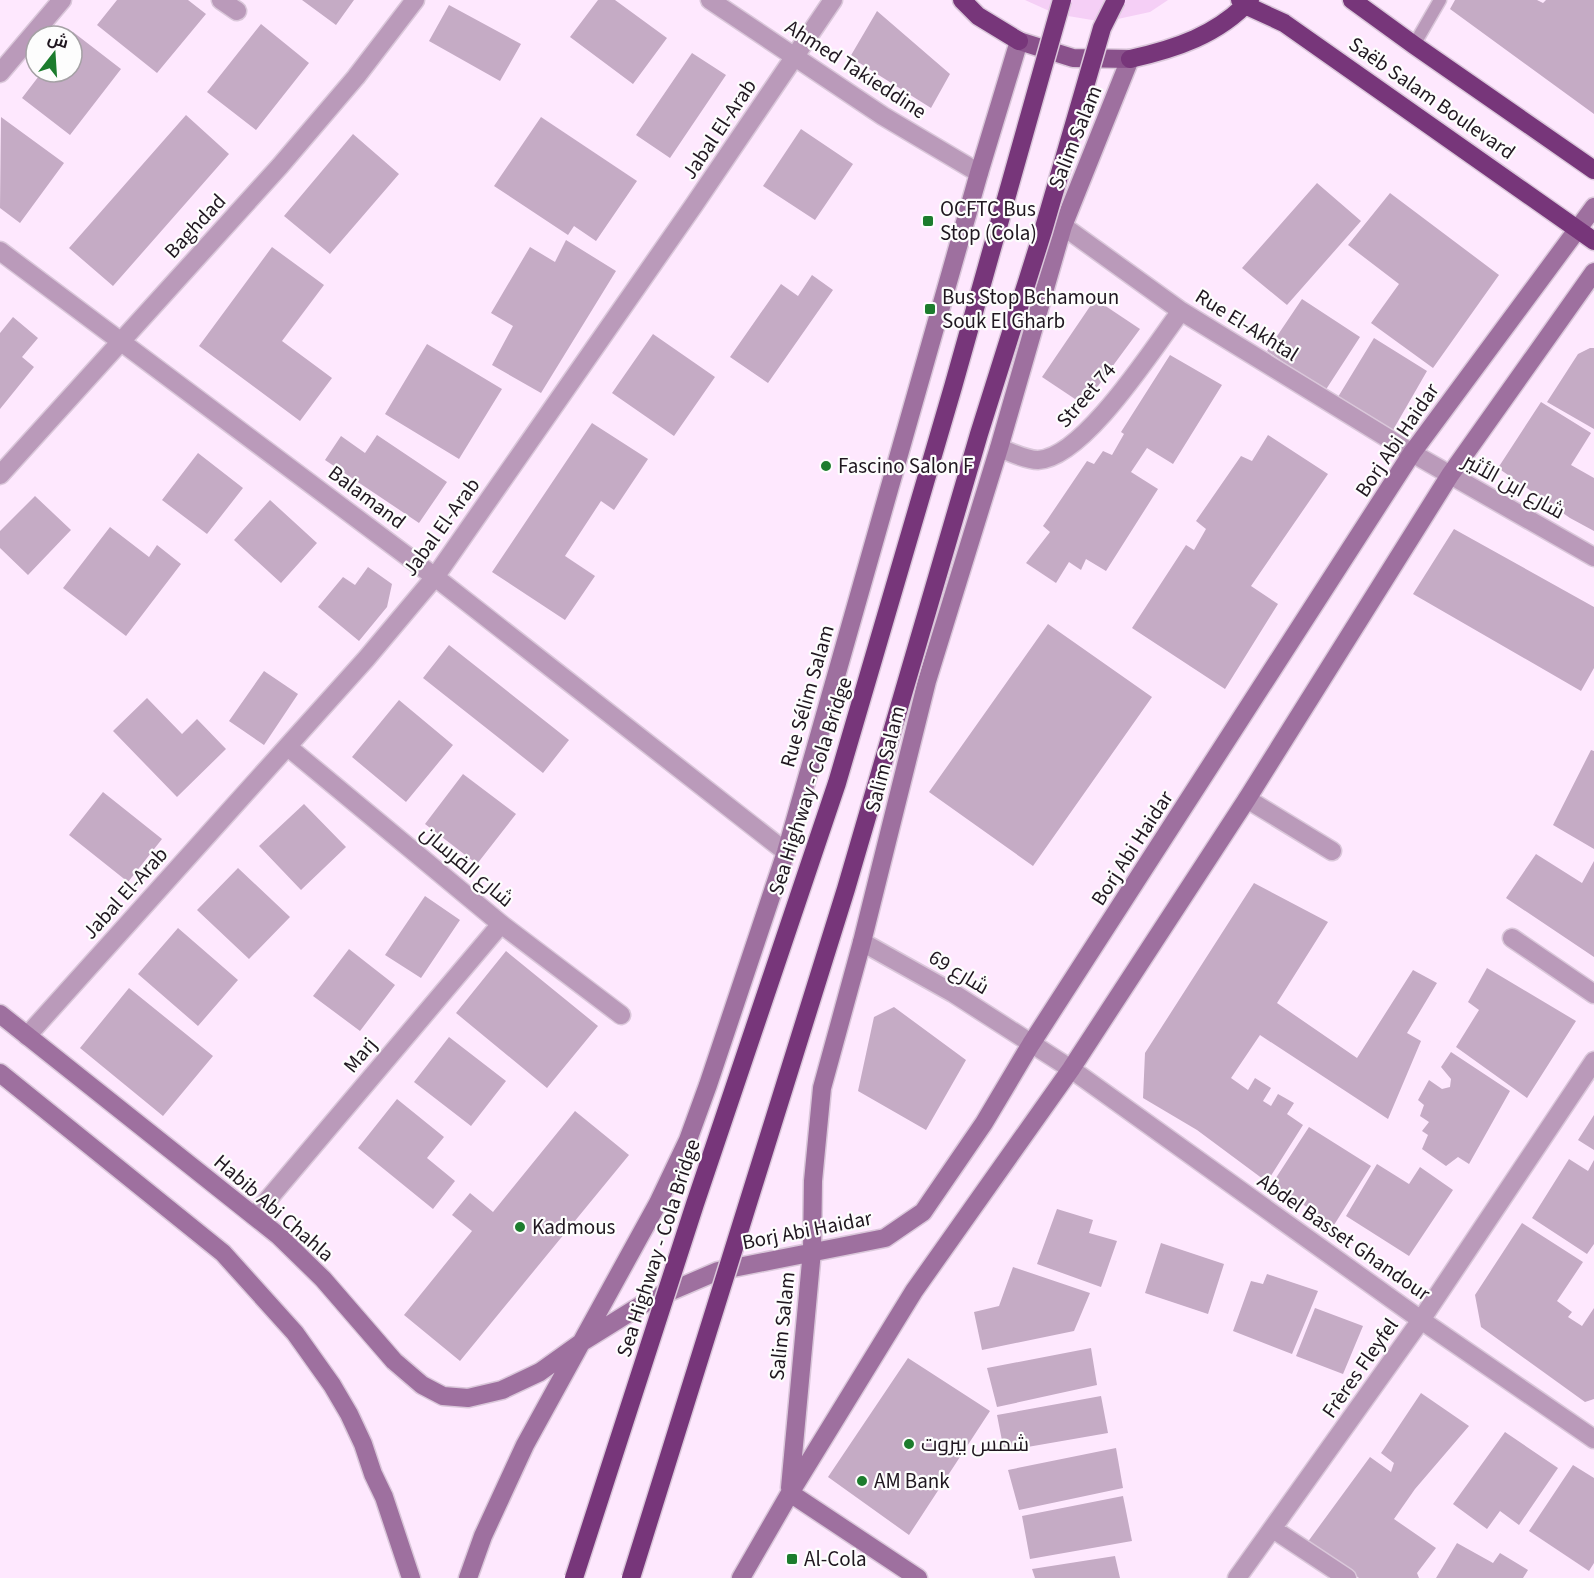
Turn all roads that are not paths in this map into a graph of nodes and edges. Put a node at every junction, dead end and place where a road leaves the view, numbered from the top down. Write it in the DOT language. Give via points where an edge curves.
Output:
graph roads {
  1 [pos="62,0"];
  2 [pos="221,0"];
  3 [pos="415,0"];
  4 [pos="710,0"];
  5 [pos="833,0"];
  6 [pos="962,0"];
  7 [pos="1062,0"];
  8 [pos="1116,0"];
  9 [pos="1352,0"];
  10 [pos="1440,0"];
  11 [pos="1245,2"];
  12 [pos="237,11"];
  13 [pos="1019,41"];
  14 [pos="1413,45"];
  15 [pos="795,57"];
  16 [pos="1130,59"];
  17 [pos="0,73"];
  18 [pos="1594,170"];
  19 [pos="978,173"];
  20 [pos="1594,207"];
  21 [pos="1063,226"];
  22 [pos="1577,228"];
  23 [pos="1594,241"];
  24 [pos="0,252"];
  25 [pos="1594,272"];
  26 [pos="1181,311"];
  27 [pos="122,343"];
  28 [pos="999,448"];
  29 [pos="1412,453"];
  30 [pos="0,475"];
  31 [pos="1450,476"];
  32 [pos="1594,557"];
  33 [pos="435,577"];
  34 [pos="288,747"];
  35 [pos="1247,799"];
  36 [pos="1332,851"];
  37 [pos="786,852"];
  38 [pos="501,924"];
  39 [pos="1512,938"];
  40 [pos="862,942"];
  41 [pos="1594,994"];
  42 [pos="0,1014"];
  43 [pos="621,1015"];
  44 [pos="27,1035"];
  45 [pos="1031,1044"];
  46 [pos="1594,1061"];
  47 [pos="1071,1069"];
  48 [pos="0,1073"];
  49 [pos="254,1216"];
  50 [pos="812,1251"];
  51 [pos="1421,1320"];
  52 [pos="582,1342"];
  53 [pos="1594,1439"];
  54 [pos="790,1493"];
  55 [pos="1274,1529"];
  56 [pos="411,1578"];
  57 [pos="468,1578"];
  58 [pos="574,1578"];
  59 [pos="631,1578"];
  60 [pos="741,1578"];
  61 [pos="918,1578"];
  62 [pos="1237,1578"];
  63 [pos="1347,1578"];
  1 -- 17 [label="street"];
  2 -- 12 [label="street"];
  3 -- 27 [label="street, Baghdad" via="280,166"];
  4 -- 15 [label="street, Ahmed Takieddine"];
  5 -- 15 [label="street, Jabal El-Arab"];
  6 -- 13 [label="highway" via="978,16"];
  7 -- 58 [label="highway, Sea Highway - Cola Bridge, bridge" via="837,783"];
  8 -- 59 [label="highway, bridge" via="1102,28 842,900"];
  9 -- 14 [label="highway, Saëb Salam Boulevard"];
  10 -- 14 [label="lane"];
  11 -- 16 [label="highway" via="1220,25 1192,41"];
  11 -- 22 [label="highway, Saëb Salam Boulevard" via="1284,23"];
  13 -- 16 [label="main road" via="1073,58"];
  13 -- 19 [label="main road, Rue Sélim Salam"];
  14 -- 18 [label="highway, Saëb Salam Boulevard"];
  15 -- 19 [label="street, Ahmed Takieddine"];
  15 -- 33 [label="street, Jabal El-Arab"];
  16 -- 21 [label="main road, Salim Salam"];
  19 -- 37 [label="main road, Rue Sélim Salam"];
  20 -- 22 [label="main road, Borj Abi Haidar"];
  21 -- 26 [label="street, Rue El-Akhtal"];
  21 -- 28 [label="main road, Salim Salam"];
  22 -- 23 [label="highway, Saëb Salam Boulevard"];
  22 -- 29 [label="main road, Borj Abi Haidar"];
  24 -- 27 [label="street, Balamand"];
  25 -- 31 [label="main road"];
  26 -- 28 [label="street, Street 74" via="1101,416 1069,448 1038,460"];
  26 -- 29 [label="street, Rue El-Akhtal"];
  27 -- 30 [label="street, Baghdad"];
  27 -- 33 [label="street, Balamand"];
  28 -- 40 [label="main road, Salim Salam" via="927,681"];
  29 -- 31 [label="street, شارع ابن الأثير"];
  29 -- 45 [label="main road, Borj Abi Haidar"];
  31 -- 32 [label="street, شارع ابن الأثير"];
  31 -- 35 [label="main road"];
  33 -- 34 [label="street, Jabal El-Arab"];
  33 -- 37 [label="street, Balamand"];
  34 -- 38 [label="street, شارع الفرسان"];
  34 -- 44 [label="street, Jabal El-Arab"];
  35 -- 36 [label="street"];
  35 -- 47 [label="main road"];
  37 -- 52 [label="main road, Rue Sélim Salam" via="688,1140 645,1229"];
  38 -- 43 [label="street, شارع الفرسان"];
  38 -- 49 [label="street, Marj"];
  39 -- 41 [label="street"];
  40 -- 45 [label="street, شارع 69" via="953,993"];
  40 -- 50 [label="main road, Salim Salam" via="822,1088 813,1182"];
  42 -- 44 [label="main road, Habib Abi Chahla"];
  44 -- 49 [label="main road, Habib Abi Chahla"];
  45 -- 47 [label="street, شارع 69"];
  45 -- 50 [label="main road, Borj Abi Haidar" via="984,1123 923,1212 885,1238"];
  46 -- 51 [label="street, Frères Fleyfel"];
  47 -- 51 [label="street, Abdel Basset Ghandour"];
  47 -- 54 [label="main road" via="914,1291"];
  48 -- 56 [label="main road" via="223,1253 295,1333 349,1414 384,1497"];
  49 -- 52 [label="main road, Habib Abi Chahla" via="323,1279 394,1360 422,1385 443,1396 468,1398 502,1390 540,1372"];
  50 -- 52 [label="main road, Borj Abi Haidar" via="718,1271 648,1301"];
  50 -- 54 [label="main road, Salim Salam"];
  51 -- 53 [label="street, Abdel Basset Ghandour"];
  51 -- 55 [label="street, Frères Fleyfel"];
  52 -- 57 [label="main road" via="525,1445"];
  54 -- 60 [label="main road"];
  54 -- 61 [label="main road"];
  55 -- 62 [label="street, Frères Fleyfel"];
  55 -- 63 [label="street"];
}
